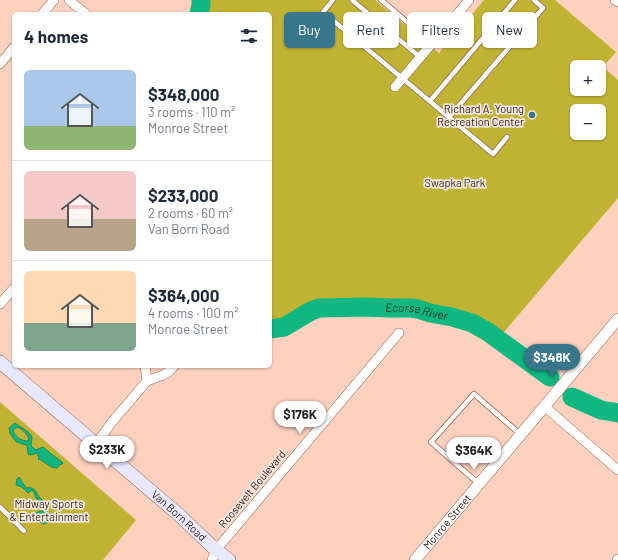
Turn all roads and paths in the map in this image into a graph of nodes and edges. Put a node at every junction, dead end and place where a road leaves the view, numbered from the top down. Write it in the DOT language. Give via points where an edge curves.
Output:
graph roads {
  1 [pos="54,0"];
  2 [pos="69,0"];
  3 [pos="333,0"];
  4 [pos="352,0"];
  5 [pos="380,0"];
  6 [pos="469,0"];
  7 [pos="515,0"];
  8 [pos="534,0"];
  9 [pos="615,0"];
  10 [pos="618,2"];
  11 [pos="44,12"];
  12 [pos="84,12"];
  13 [pos="459,12"];
  14 [pos="407,22"];
  15 [pos="428,48"];
  16 [pos="12,49"];
  17 [pos="420,57"];
  18 [pos="0,64"];
  19 [pos="402,78"];
  20 [pos="395,87"];
  21 [pos="430,101"];
  22 [pos="449,117"];
  23 [pos="507,137"];
  24 [pos="12,290"];
  25 [pos="0,304"];
  26 [pos="618,319"];
  27 [pos="399,333"];
  28 [pos="0,362"];
  29 [pos="145,368"];
  30 [pos="172,368"];
  31 [pos="147,381"];
  32 [pos="544,406"];
  33 [pos="520,434"];
  34 [pos="96,444"];
  35 [pos="618,470"];
  36 [pos="479,484"];
  37 [pos="0,507"];
  38 [pos="24,531"];
  39 [pos="214,555"];
  40 [pos="229,560"];
  41 [pos="415,560"];
  1 -- 11 [label="street"];
  2 -- 12 [label="street"];
  3 -- 19 [label="lane" via="323,12"];
  4 -- 17 [label="lane"];
  5 -- 14 [label="lane"];
  6 -- 13 [label="street"];
  7 -- 21 [label="lane"];
  8 -- 22 [label="lane" via="543,8"];
  9 -- 10 [label="street"];
  15 -- 17 [label="street"];
  16 -- 18 [label="street"];
  17 -- 19 [label="street"];
  19 -- 20 [label="street"];
  19 -- 21 [label="lane"];
  21 -- 22 [label="lane"];
  22 -- 23 [label="lane" via="492,154"];
  24 -- 25 [label="street"];
  26 -- 32 [label="street, Monroe Street"];
  27 -- 39 [label="street, Roosevelt Boulevard"];
  28 -- 34 [label="main road, Van Born Road"];
  29 -- 31 [label="street"];
  30 -- 31 [label="street"];
  31 -- 34 [label="street"];
  32 -- 33 [label="street, Monroe Street"];
  32 -- 35 [label="street"];
  33 -- 36 [label="street, Monroe Street"];
  33 -- 36 [label="lane" via="474,394 431,442"];
  34 -- 39 [label="main road, Van Born Road" via="178,514"];
  36 -- 41 [label="street, Monroe Street"];
  37 -- 38 [label="lane"];
  39 -- 40 [label="main road, Van Born Road"];
}
